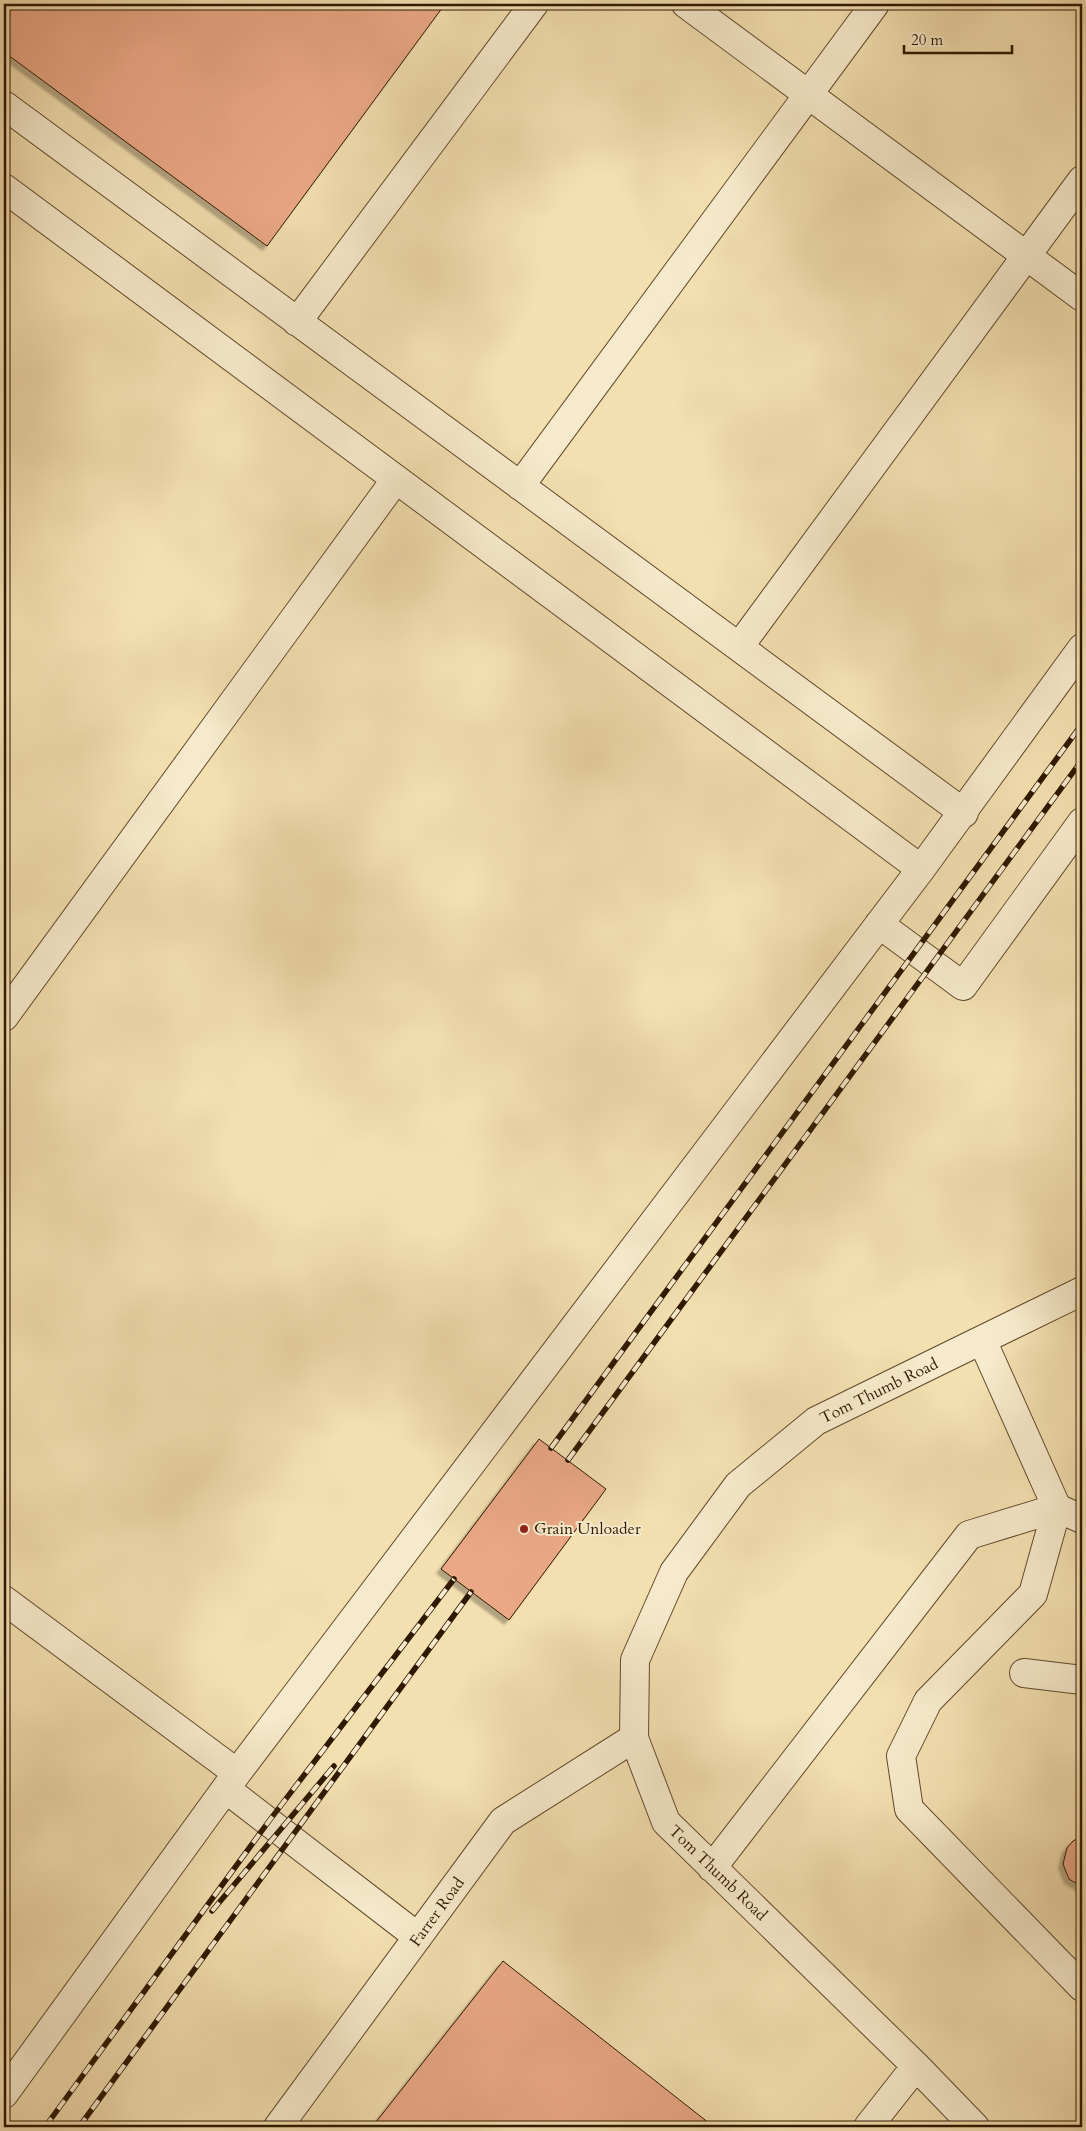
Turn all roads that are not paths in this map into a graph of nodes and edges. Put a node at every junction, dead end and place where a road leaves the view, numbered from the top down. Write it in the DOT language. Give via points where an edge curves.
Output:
graph roads {
  1 [pos="534,4"];
  2 [pos="686,4"];
  3 [pos="875,4"];
  4 [pos="808,94"];
  5 [pos="4,105"];
  6 [pos="1082,180"];
  7 [pos="4,188"];
  8 [pos="1026,256"];
  9 [pos="1082,297"];
  10 [pos="297,322"];
  11 [pos="396,479"];
  12 [pos="520,486"];
  13 [pos="739,647"];
  14 [pos="1082,648"];
  15 [pos="964,813"];
  16 [pos="1082,822"];
  17 [pos="921,869"];
  18 [pos="880,924"];
  19 [pos="4,1016"];
  20 [pos="1082,1291"];
  21 [pos="982,1340"];
  22 [pos="1057,1508"];
  23 [pos="1082,1519"];
  24 [pos="4,1600"];
  25 [pos="1024,1673"];
  26 [pos="1082,1680"];
  27 [pos="634,1738"];
  28 [pos="232,1781"];
  29 [pos="712,1868"];
  30 [pos="418,1937"];
  31 [pos="1082,1988"];
  32 [pos="916,2066"];
  33 [pos="4,2094"];
  34 [pos="278,2127"];
  35 [pos="868,2127"];
  36 [pos="974,2127"];
  1 -- 10 [label="street"];
  2 -- 4 [label="street"];
  3 -- 4 [label="street"];
  4 -- 8 [label="street"];
  4 -- 12 [label="street"];
  5 -- 10 [label="street"];
  6 -- 8 [label="street"];
  7 -- 11 [label="street"];
  8 -- 9 [label="street"];
  8 -- 13 [label="street"];
  10 -- 12 [label="street"];
  11 -- 17 [label="street"];
  11 -- 19 [label="street"];
  12 -- 13 [label="street"];
  13 -- 15 [label="street"];
  14 -- 15 [label="street"];
  15 -- 17 [label="street"];
  16 -- 18 [label="street" via="963,986"];
  17 -- 18 [label="street"];
  18 -- 28 [label="street"];
  20 -- 21 [label="street, Tom Thumb Road"];
  21 -- 22 [label="street"];
  21 -- 27 [label="street, Tom Thumb Road" via="816,1421 738,1485 674,1572 635,1660"];
  22 -- 23 [label="street"];
  22 -- 29 [label="street" via="969,1535"];
  22 -- 31 [label="street" via="1033,1594 928,1701 901,1756 909,1809"];
  24 -- 28 [label="street"];
  25 -- 26 [label="street"];
  27 -- 29 [label="street, Tom Thumb Road" via="666,1822"];
  27 -- 30 [label="street, Farrer Road" via="503,1821"];
  28 -- 30 [label="street"];
  28 -- 33 [label="street"];
  29 -- 32 [label="street, Tom Thumb Road"];
  30 -- 34 [label="street, Farrer Road"];
  32 -- 35 [label="street"];
  32 -- 36 [label="street, Tom Thumb Road"];
}
